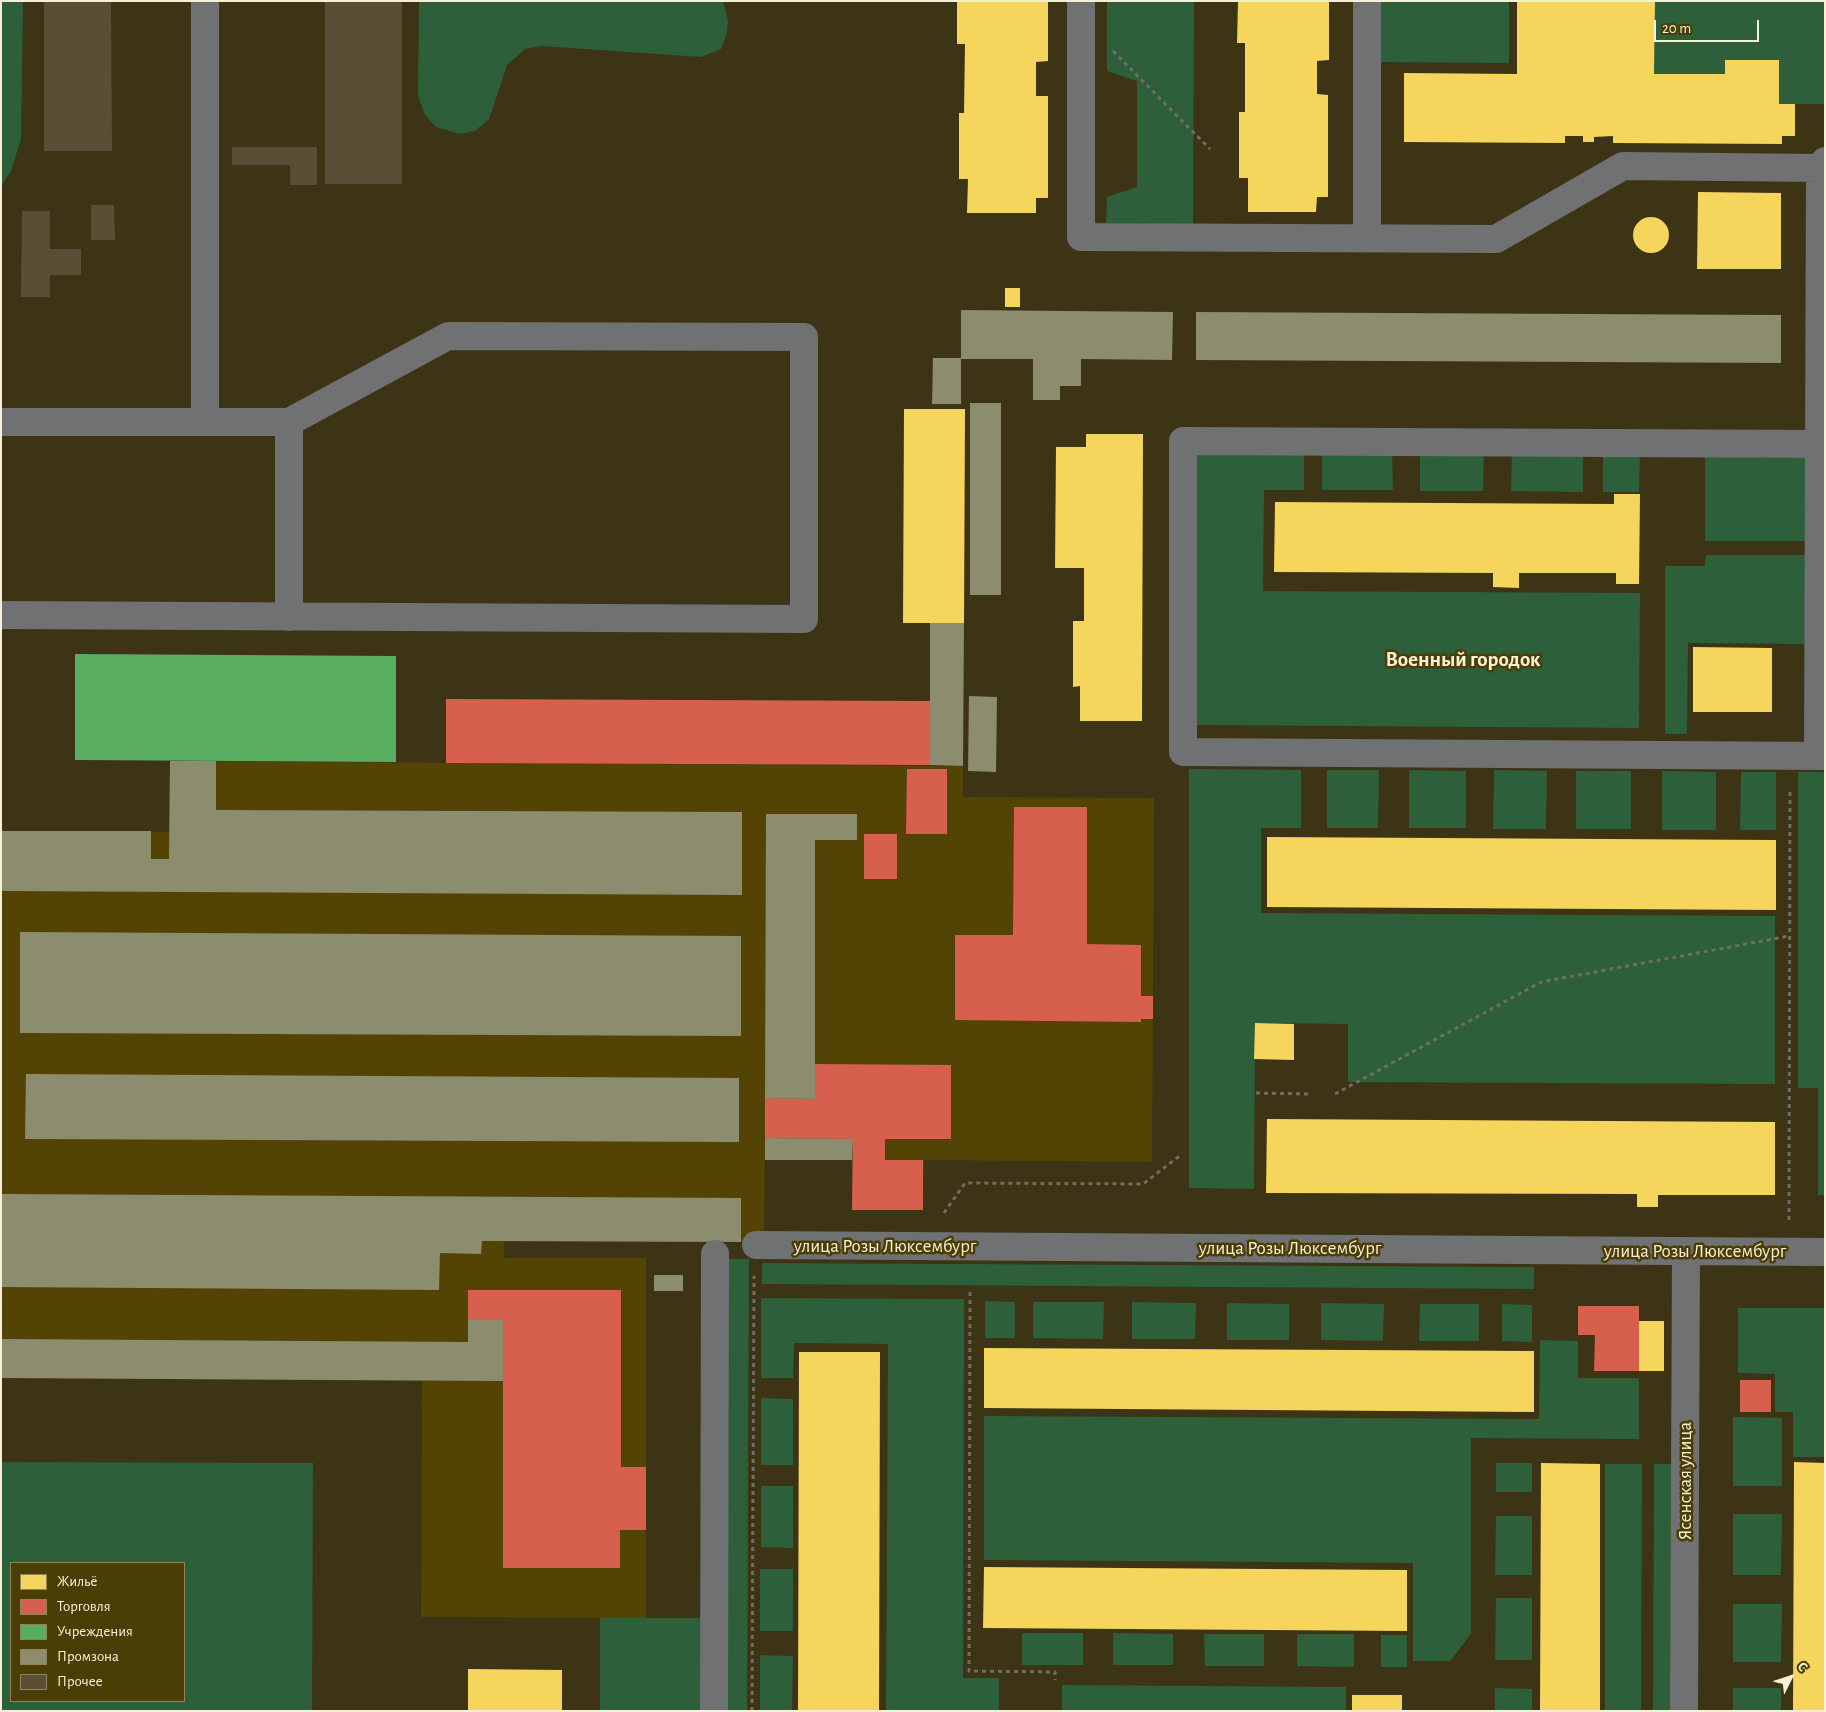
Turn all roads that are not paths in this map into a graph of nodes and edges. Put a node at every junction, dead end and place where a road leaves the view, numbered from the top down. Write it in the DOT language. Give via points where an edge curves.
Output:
graph roads {
  1 [pos="205,1"];
  2 [pos="1368,1"];
  3 [pos="1081,10"];
  4 [pos="1822,164"];
  5 [pos="1367,238"];
  6 [pos="1,422"];
  7 [pos="204,422"];
  8 [pos="289,422"];
  9 [pos="1819,444"];
  10 [pos="1,615"];
  11 [pos="289,617"];
  12 [pos="1822,756"];
  13 [pos="756,1245"];
  14 [pos="1686,1250"];
  15 [pos="1825,1252"];
  16 [pos="715,1254"];
  17 [pos="714,1711"];
  18 [pos="1684,1711"];
  1 -- 7 [label="street"];
  2 -- 5 [label="street"];
  3 -- 5 [label="street" via="1081,237"];
  4 -- 5 [label="street" via="1623,166 1496,239"];
  4 -- 9 [label="street"];
  6 -- 7 [label="street"];
  7 -- 8 [label="street"];
  8 -- 11 [label="street"];
  8 -- 11 [label="street" via="448,336 804,337 804,620"];
  9 -- 12 [label="street"];
  9 -- 12 [label="street" via="1183,441 1183,752"];
  10 -- 11 [label="street"];
  13 -- 14 [label="street, улица Розы Люксембург"];
  14 -- 15 [label="street, улица Розы Люксембург"];
  14 -- 18 [label="street, Ясенская улица"];
  16 -- 17 [label="street"];
}
